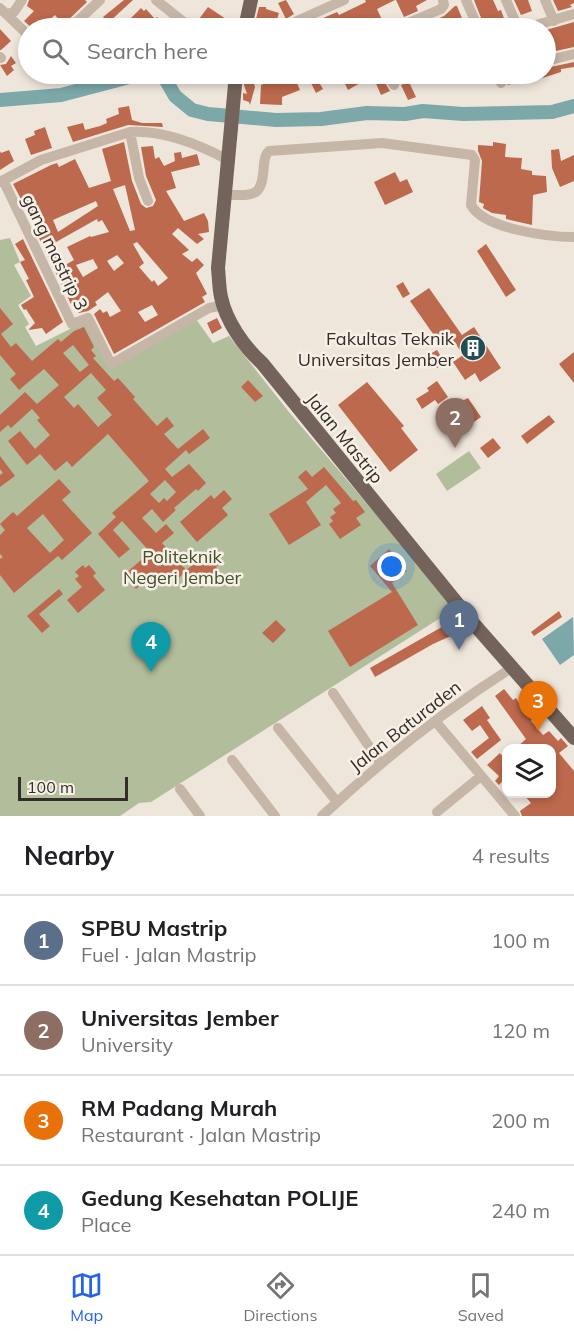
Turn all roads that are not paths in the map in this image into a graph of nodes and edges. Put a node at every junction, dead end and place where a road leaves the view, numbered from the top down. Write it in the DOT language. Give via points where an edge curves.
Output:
graph roads {
  1 [pos="22,0"];
  2 [pos="156,0"];
  3 [pos="251,0"];
  4 [pos="344,0"];
  5 [pos="444,0"];
  6 [pos="466,0"];
  7 [pos="506,0"];
  8 [pos="546,0"];
  9 [pos="94,2"];
  10 [pos="2,10"];
  11 [pos="574,14"];
  12 [pos="79,18"];
  13 [pos="178,18"];
  14 [pos="247,18"];
  15 [pos="305,18"];
  16 [pos="429,18"];
  17 [pos="474,18"];
  18 [pos="514,18"];
  19 [pos="553,18"];
  20 [pos="556,20"];
  21 [pos="18,25"];
  22 [pos="574,54"];
  23 [pos="556,58"];
  24 [pos="234,84"];
  25 [pos="130,132"];
  26 [pos="228,160"];
  27 [pos="2,181"];
  28 [pos="228,195"];
  29 [pos="148,201"];
  30 [pos="574,237"];
  31 [pos="224,305"];
  32 [pos="513,667"];
  33 [pos="333,693"];
  34 [pos="436,722"];
  35 [pos="278,728"];
  36 [pos="574,738"];
  37 [pos="232,759"];
  38 [pos="381,764"];
  39 [pos="481,776"];
  40 [pos="180,789"];
  41 [pos="337,802"];
  42 [pos="437,812"];
  43 [pos="200,816"];
  44 [pos="275,816"];
  45 [pos="322,816"];
  46 [pos="515,816"];
  1 -- 10 [label="street" via="14,12"];
  2 -- 13 [label="street"];
  3 -- 14 [label="main road"];
  4 -- 15 [label="street"];
  5 -- 16 [label="street" via="441,9"];
  6 -- 17 [label="street"];
  7 -- 18 [label="street"];
  8 -- 19 [label="street"];
  9 -- 12 [label="street"];
  10 -- 21 [label="street"];
  11 -- 20 [label="street"];
  22 -- 23 [label="street"];
  24 -- 26 [label="main road, Jalan Mastrip"];
  25 -- 26 [label="street" via="169,136"];
  25 -- 27 [label="street" via="41,160"];
  25 -- 29 [label="street"];
  26 -- 28 [label="main road, Jalan Mastrip"];
  27 -- 31 [label="street, gang mastrip 3" via="72,324 88,318 111,364 209,308"];
  28 -- 30 [label="street" via="258,191 269,151 382,143 472,155 474,210 489,220 539,234"];
  28 -- 31 [label="main road, Jalan Mastrip" via="219,268"];
  31 -- 32 [label="main road, Jalan Mastrip" via="253,354"];
  32 -- 34 [label="street, Jalan Baturaden"];
  32 -- 36 [label="main road, Jalan Mastrip"];
  33 -- 38 [label="street"];
  34 -- 38 [label="street, Jalan Baturaden"];
  34 -- 39 [label="street"];
  35 -- 41 [label="street"];
  37 -- 44 [label="street"];
  38 -- 41 [label="street, Jalan Baturaden"];
  39 -- 42 [label="street"];
  39 -- 46 [label="street"];
  40 -- 43 [label="street"];
  41 -- 45 [label="street, Jalan Baturaden"];
}
